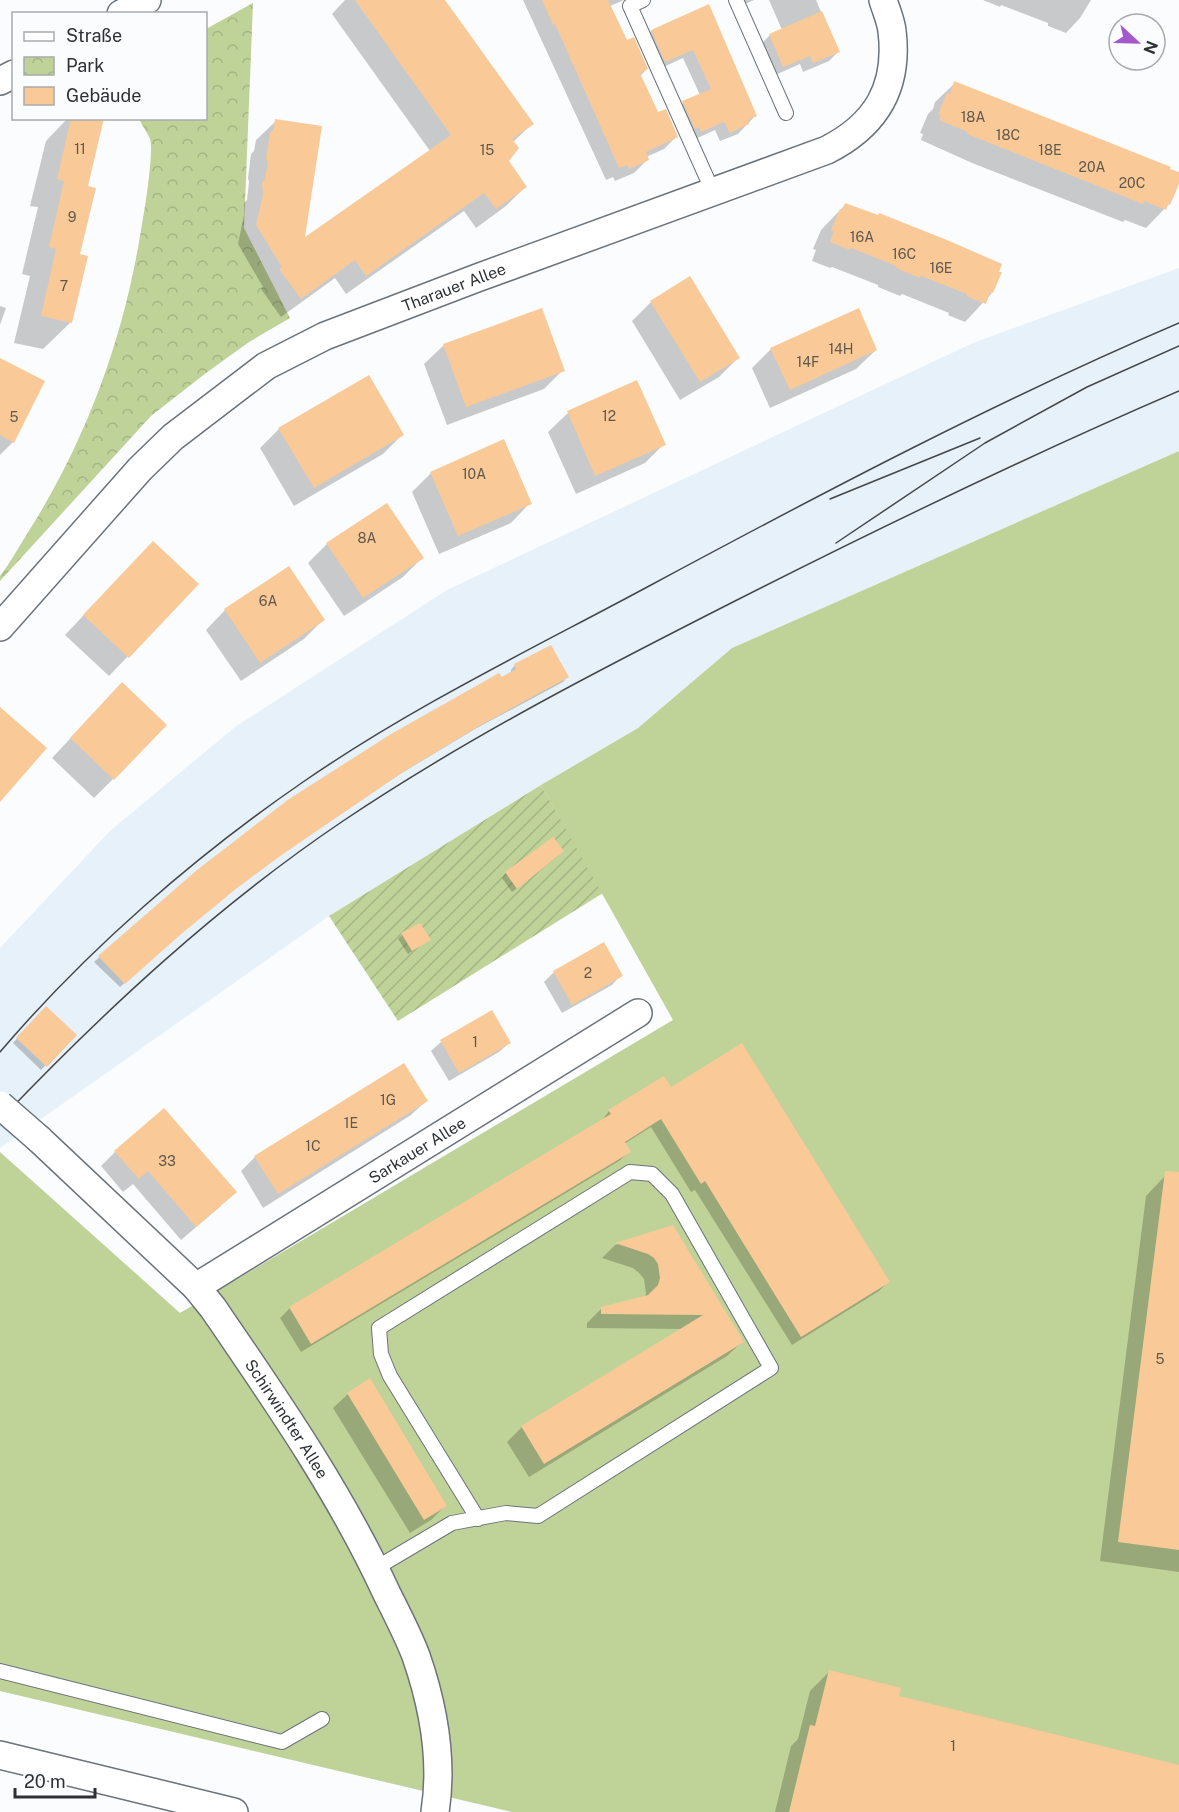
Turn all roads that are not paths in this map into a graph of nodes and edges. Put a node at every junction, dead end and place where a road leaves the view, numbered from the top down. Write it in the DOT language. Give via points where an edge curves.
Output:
graph roads {
  1 [pos="147,0"];
  2 [pos="643,0"];
  3 [pos="736,0"];
  4 [pos="883,0"];
  5 [pos="125,12"];
  6 [pos="786,113"];
  7 [pos="713,192"];
  8 [pos="0,627"];
  9 [pos="638,1013"];
  10 [pos="0,1105"];
  11 [pos="196,1287"];
  12 [pos="478,1519"];
  13 [pos="376,1568"];
  14 [pos="0,1671"];
  15 [pos="322,1719"];
  16 [pos="0,1755"];
  17 [pos="234,1812"];
  18 [pos="435,1812"];
  1 -- 5 [label="street"];
  2 -- 7 [label="lane" via="630,6"];
  3 -- 6 [label="lane"];
  4 -- 7 [label="street, Tharauer Allee" via="892,30 893,67 884,97 868,122 848,140 826,150"];
  7 -- 8 [label="street, Tharauer Allee" via="325,336 266,366 174,437 140,469"];
  9 -- 11 [label="street, Sarkauer Allee"];
  10 -- 11 [label="street, Schirwindter Allee, bridge"];
  11 -- 13 [label="street, Schirwindter Allee" via="305,1443"];
  12 -- 12 [label="lane" via="506,1513 538,1516 771,1368 672,1194 652,1174 630,1172 379,1328 381,1354 390,1376"];
  12 -- 13 [label="lane" via="452,1523"];
  13 -- 18 [label="street, Schirwindter Allee" via="416,1655 429,1700 438,1756"];
  14 -- 15 [label="lane" via="282,1742"];
  16 -- 17 [label="street"];
}
